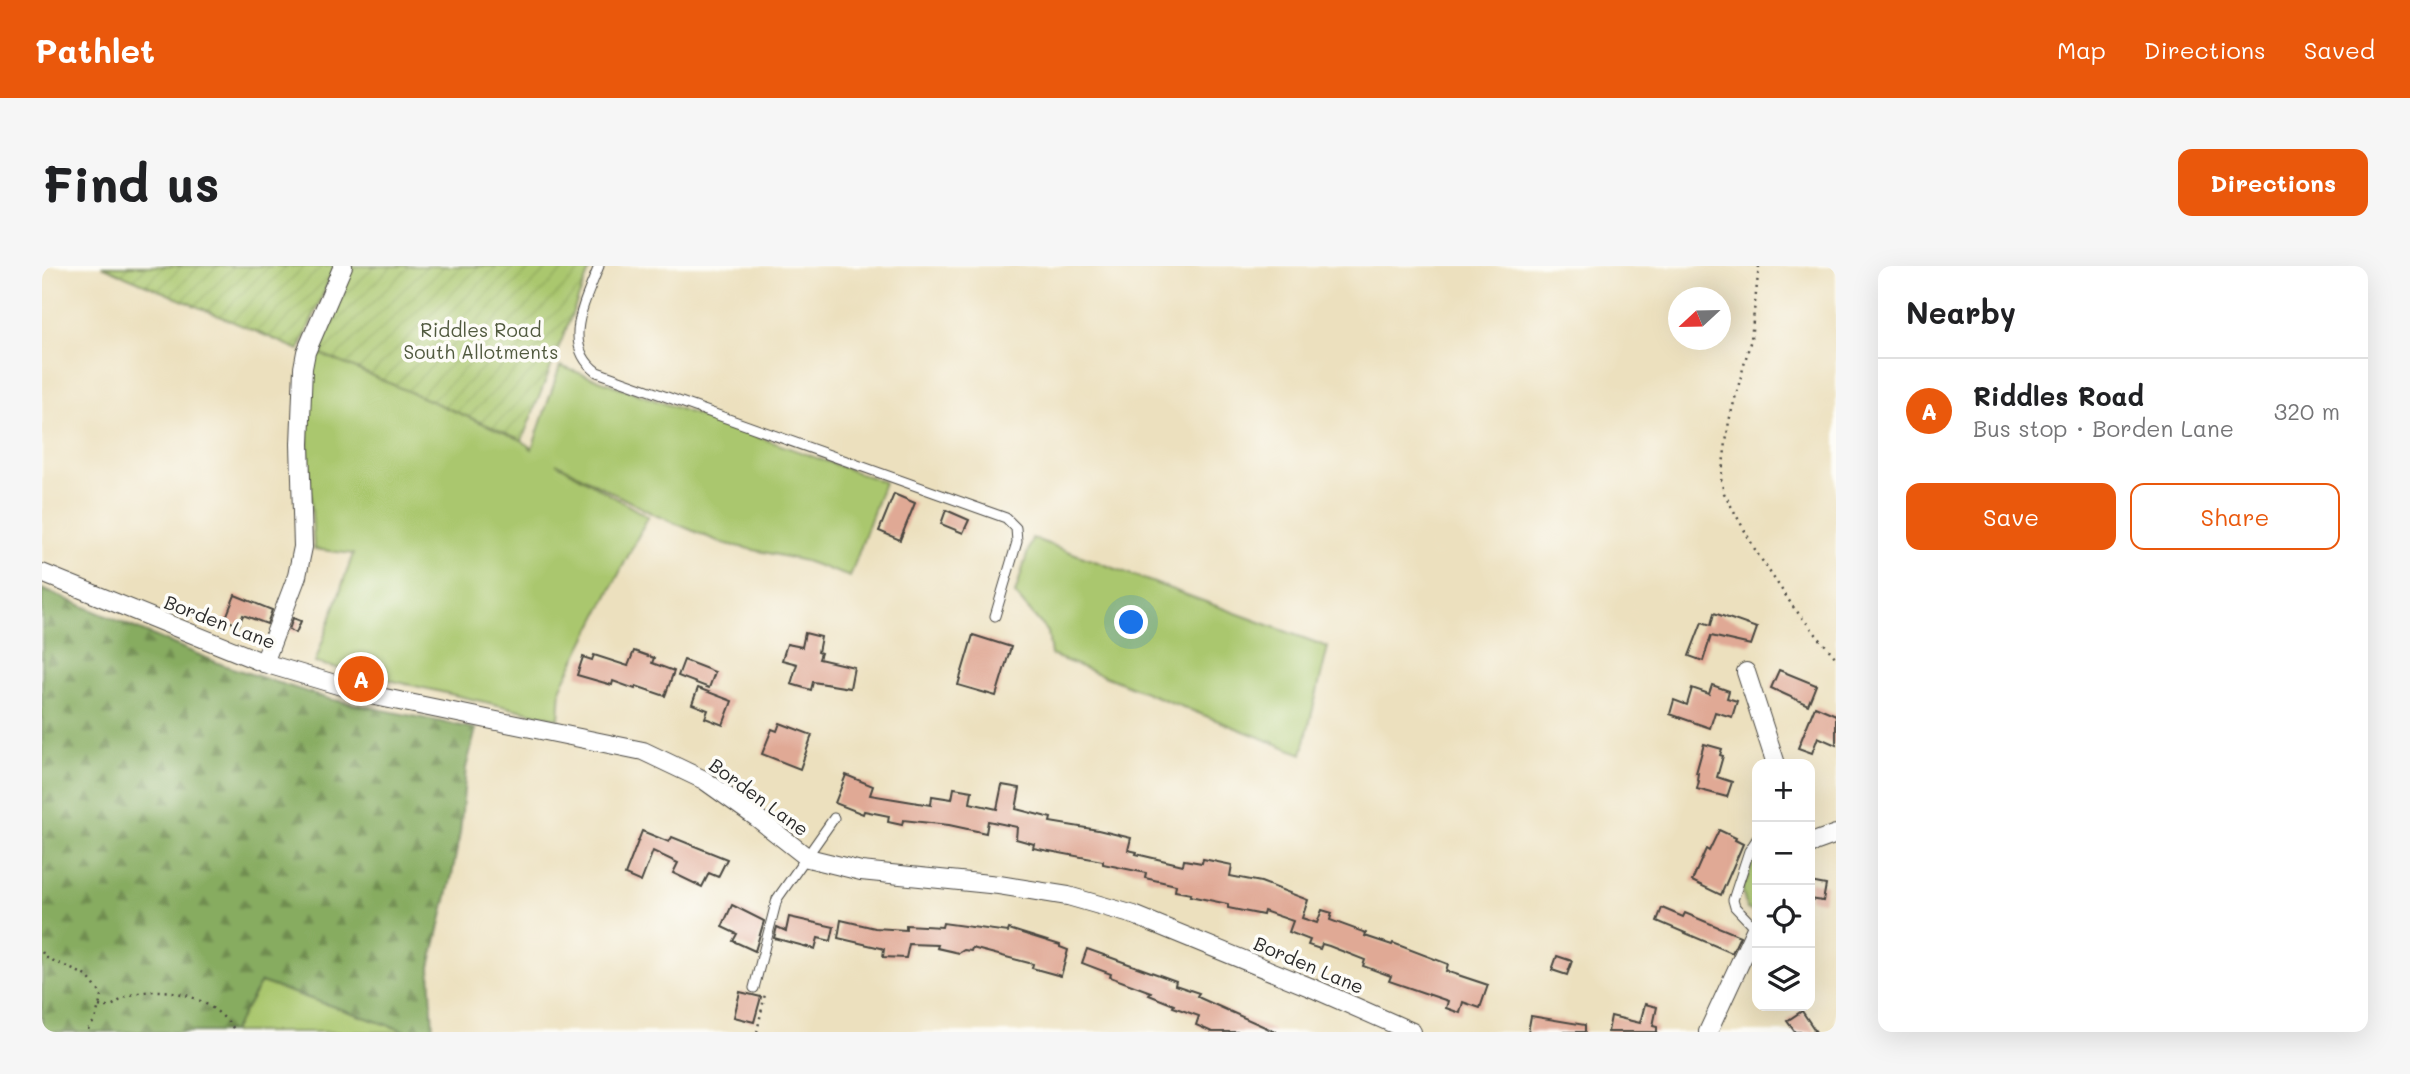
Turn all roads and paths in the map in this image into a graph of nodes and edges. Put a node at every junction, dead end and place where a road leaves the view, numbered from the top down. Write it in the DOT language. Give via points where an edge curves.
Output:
graph roads {
  1 [pos="343,266"];
  2 [pos="599,266"];
  3 [pos="1759,266"];
  4 [pos="42,573"];
  5 [pos="995,616"];
  6 [pos="1836,658"];
  7 [pos="264,663"];
  8 [pos="1746,672"];
  9 [pos="1774,759"];
  10 [pos="834,818"];
  11 [pos="1836,834"];
  12 [pos="1815,840"];
  13 [pos="1752,846"];
  14 [pos="808,858"];
  15 [pos="1752,923"];
  16 [pos="1752,939"];
  17 [pos="42,952"];
  18 [pos="754,988"];
  19 [pos="99,1006"];
  20 [pos="86,1032"];
  21 [pos="236,1032"];
  22 [pos="1412,1032"];
  23 [pos="1708,1032"];
  1 -- 7 [label="street" via="306,352 300,444 303,547 297,576"];
  2 -- 5 [label="lane" via="576,334 587,365 1006,518 1016,528 1017,542"];
  3 -- 6 [label="path" via="1751,339 1729,421 1721,479 1757,553 1794,608"];
  4 -- 7 [label="street, Borden Lane"];
  7 -- 14 [label="street, Borden Lane" via="375,696 643,751 704,780"];
  8 -- 9 [label="street"];
  10 -- 14 [label="lane"];
  11 -- 12 [label="street"];
  13 -- 15 [label="lane" via="1733,900"];
  14 -- 18 [label="lane" via="777,899"];
  14 -- 22 [label="street, Borden Lane" via="861,871 1068,895 1134,915"];
  16 -- 23 [label="street"];
  17 -- 19 [label="path" via="87,976 102,995"];
  19 -- 20 [label="path"];
  19 -- 21 [label="path" via="114,1006 126,996 163,990 213,1007"];
}
